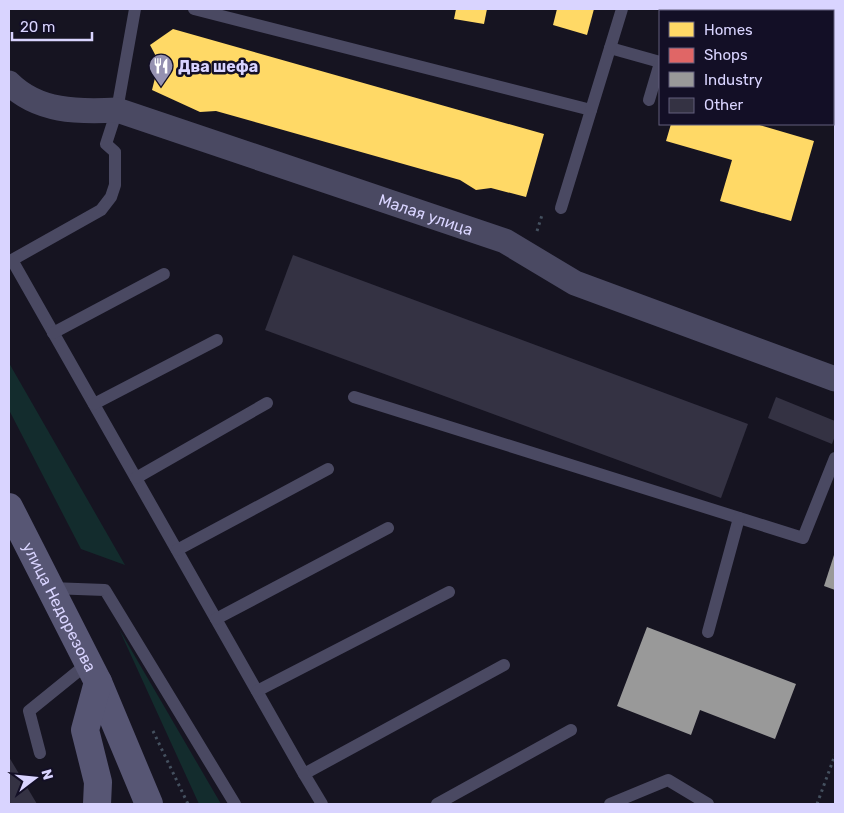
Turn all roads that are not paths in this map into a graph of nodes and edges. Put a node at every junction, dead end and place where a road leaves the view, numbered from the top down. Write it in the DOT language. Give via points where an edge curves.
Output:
graph roads {
  1 [pos="135,9"];
  2 [pos="194,9"];
  3 [pos="622,9"];
  4 [pos="610,48"];
  5 [pos="659,62"];
  6 [pos="659,65"];
  7 [pos="9,83"];
  8 [pos="649,100"];
  9 [pos="117,110"];
  10 [pos="591,110"];
  11 [pos="561,208"];
  12 [pos="164,274"];
  13 [pos="53,333"];
  14 [pos="216,340"];
  15 [pos="835,378"];
  16 [pos="354,397"];
  17 [pos="267,402"];
  18 [pos="94,404"];
  19 [pos="835,458"];
  20 [pos="328,469"];
  21 [pos="136,478"];
  22 [pos="9,507"];
  23 [pos="739,518"];
  24 [pos="388,528"];
  25 [pos="177,550"];
  26 [pos="50,588"];
  27 [pos="449,592"];
  28 [pos="216,619"];
  29 [pos="708,632"];
  30 [pos="504,664"];
  31 [pos="93,673"];
  32 [pos="257,691"];
  33 [pos="571,730"];
  34 [pos="40,754"];
  35 [pos="304,774"];
  36 [pos="97,804"];
  37 [pos="148,804"];
  38 [pos="235,804"];
  39 [pos="322,804"];
  40 [pos="437,804"];
  41 [pos="610,804"];
  42 [pos="708,804"];
  1 -- 9 [label="lane"];
  2 -- 10 [label="lane"];
  3 -- 4 [label="lane"];
  4 -- 5 [label="lane"];
  4 -- 10 [label="lane"];
  6 -- 8 [label="lane"];
  7 -- 9 [label="street, Малая улица" via="17,91 54,108"];
  9 -- 13 [label="lane" via="106,144 115,152 115,186 111,197 101,210 12,260"];
  9 -- 15 [label="street, Малая улица" via="505,241 574,283"];
  10 -- 11 [label="lane"];
  12 -- 13 [label="lane"];
  13 -- 18 [label="lane"];
  14 -- 18 [label="lane"];
  16 -- 23 [label="lane"];
  17 -- 21 [label="lane"];
  18 -- 21 [label="lane"];
  19 -- 23 [label="lane" via="803,538"];
  20 -- 25 [label="lane"];
  21 -- 25 [label="lane"];
  22 -- 26 [label="street, улица Недорезова"];
  23 -- 29 [label="lane"];
  24 -- 28 [label="lane"];
  25 -- 28 [label="lane"];
  26 -- 31 [label="street, улица Недорезова"];
  26 -- 38 [label="lane" via="104,590"];
  27 -- 32 [label="lane"];
  28 -- 32 [label="lane"];
  30 -- 35 [label="lane"];
  31 -- 34 [label="lane" via="29,711"];
  31 -- 36 [label="street" via="85,730 98,782"];
  31 -- 37 [label="street, улица Недорезова"];
  32 -- 35 [label="lane"];
  33 -- 40 [label="lane"];
  35 -- 39 [label="lane"];
  41 -- 42 [label="lane" via="668,780"];
}
